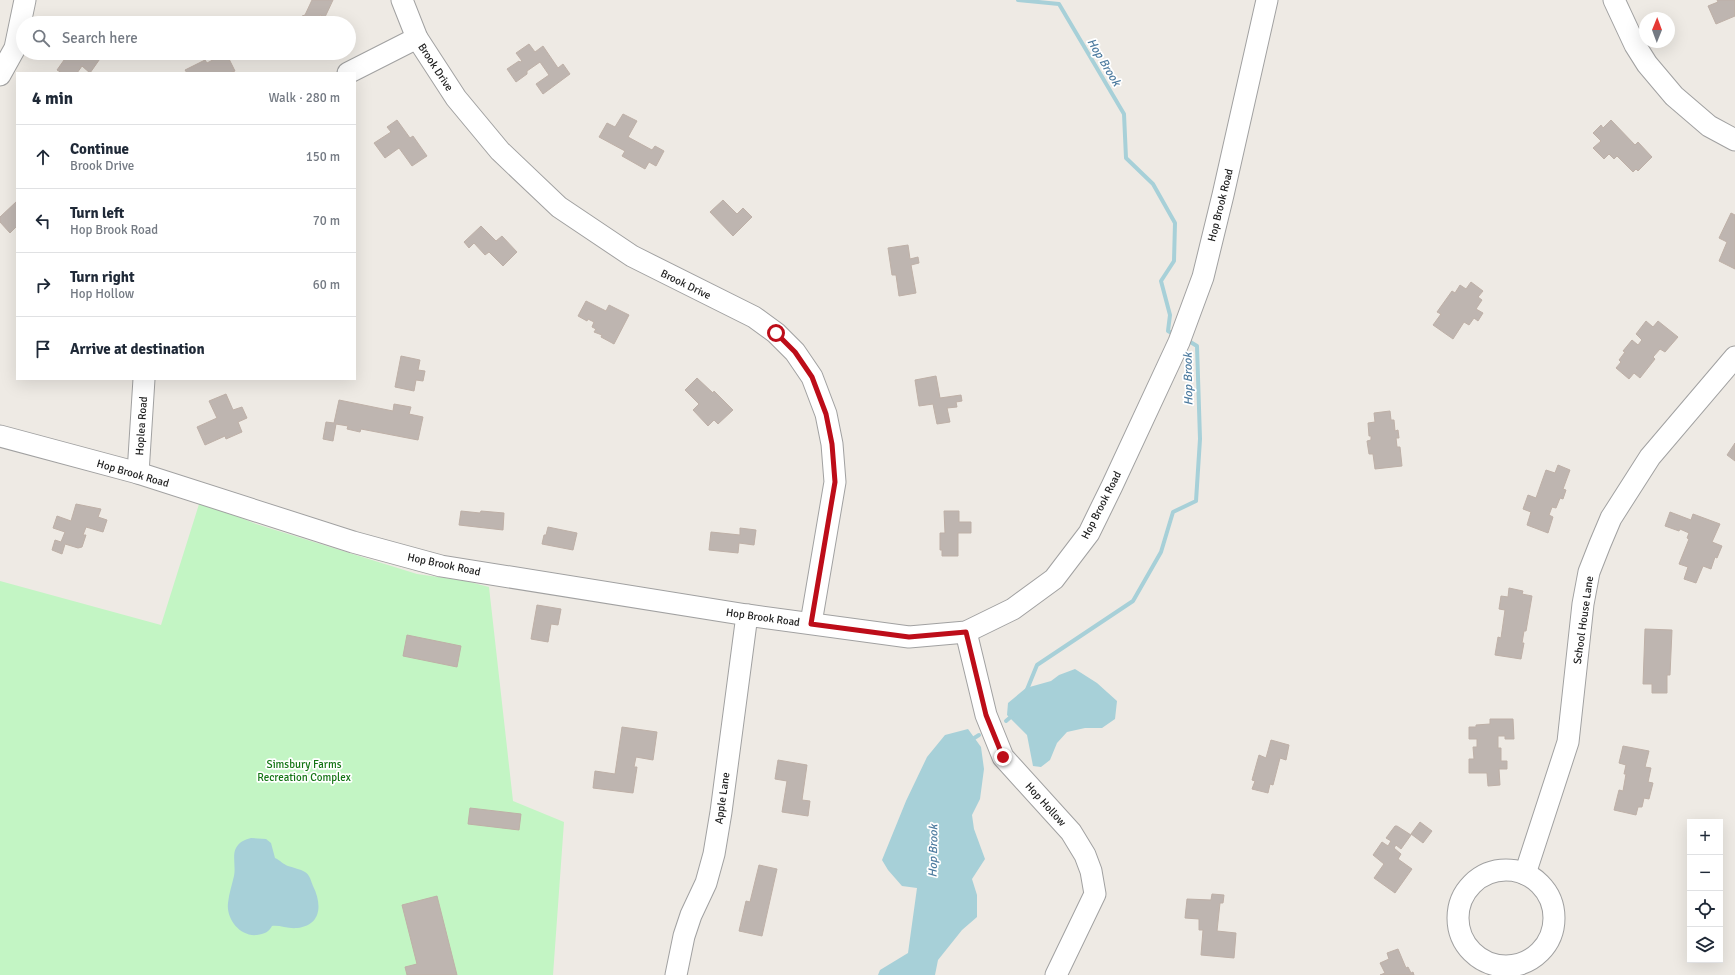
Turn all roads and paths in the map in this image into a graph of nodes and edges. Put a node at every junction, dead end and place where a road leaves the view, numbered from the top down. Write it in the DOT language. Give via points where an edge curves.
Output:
graph roads {
  1 [pos="25,0"];
  2 [pos="402,0"];
  3 [pos="1267,0"];
  4 [pos="1614,0"];
  5 [pos="21,16"];
  6 [pos="417,38"];
  7 [pos="16,39"];
  8 [pos="350,72"];
  9 [pos="0,75"];
  10 [pos="1735,140"];
  11 [pos="1735,357"];
  12 [pos="144,380"];
  13 [pos="0,436"];
  14 [pos="138,473"];
  15 [pos="747,615"];
  16 [pos="811,624"];
  17 [pos="966,632"];
  18 [pos="1525,874"];
  19 [pos="676,975"];
  20 [pos="1056,975"];
  1 -- 5 [label="street"];
  2 -- 6 [label="street, Brook Drive"];
  3 -- 17 [label="street, Hop Brook Road" via="1224,195 1203,277 1181,337 1089,533 1054,579 1013,609"];
  4 -- 10 [label="street" via="1647,64 1674,96 1709,126"];
  6 -- 8 [label="street"];
  6 -- 16 [label="street, Brook Drive" via="456,98 500,152 559,207 632,256 754,317 776,333 795,352 812,377 826,414 832,444 835,482"];
  7 -- 9 [label="street"];
  11 -- 18 [label="street, School House Lane" via="1650,457 1610,518 1589,572 1583,604 1568,742"];
  12 -- 14 [label="street, Hoplea Road"];
  13 -- 14 [label="street, Hop Brook Road"];
  14 -- 15 [label="street, Hop Brook Road" via="353,542 441,566"];
  15 -- 16 [label="street, Hop Brook Road"];
  15 -- 19 [label="street, Apple Lane" via="714,854 706,883 684,936"];
  16 -- 17 [label="street, Hop Brook Road" via="909,637"];
  17 -- 20 [label="street, Hop Hollow" via="986,715 1003,757 1071,832 1083,851 1091,871 1095,894"];
  18 -- 18 [label="street" via="1510,870 1494,871 1468,888 1460,902 1460,932 1467,946 1478,958 1493,964 1521,964 1542,950 1550,938 1554,923 1553,908 1548,894 1538,882"];
}
